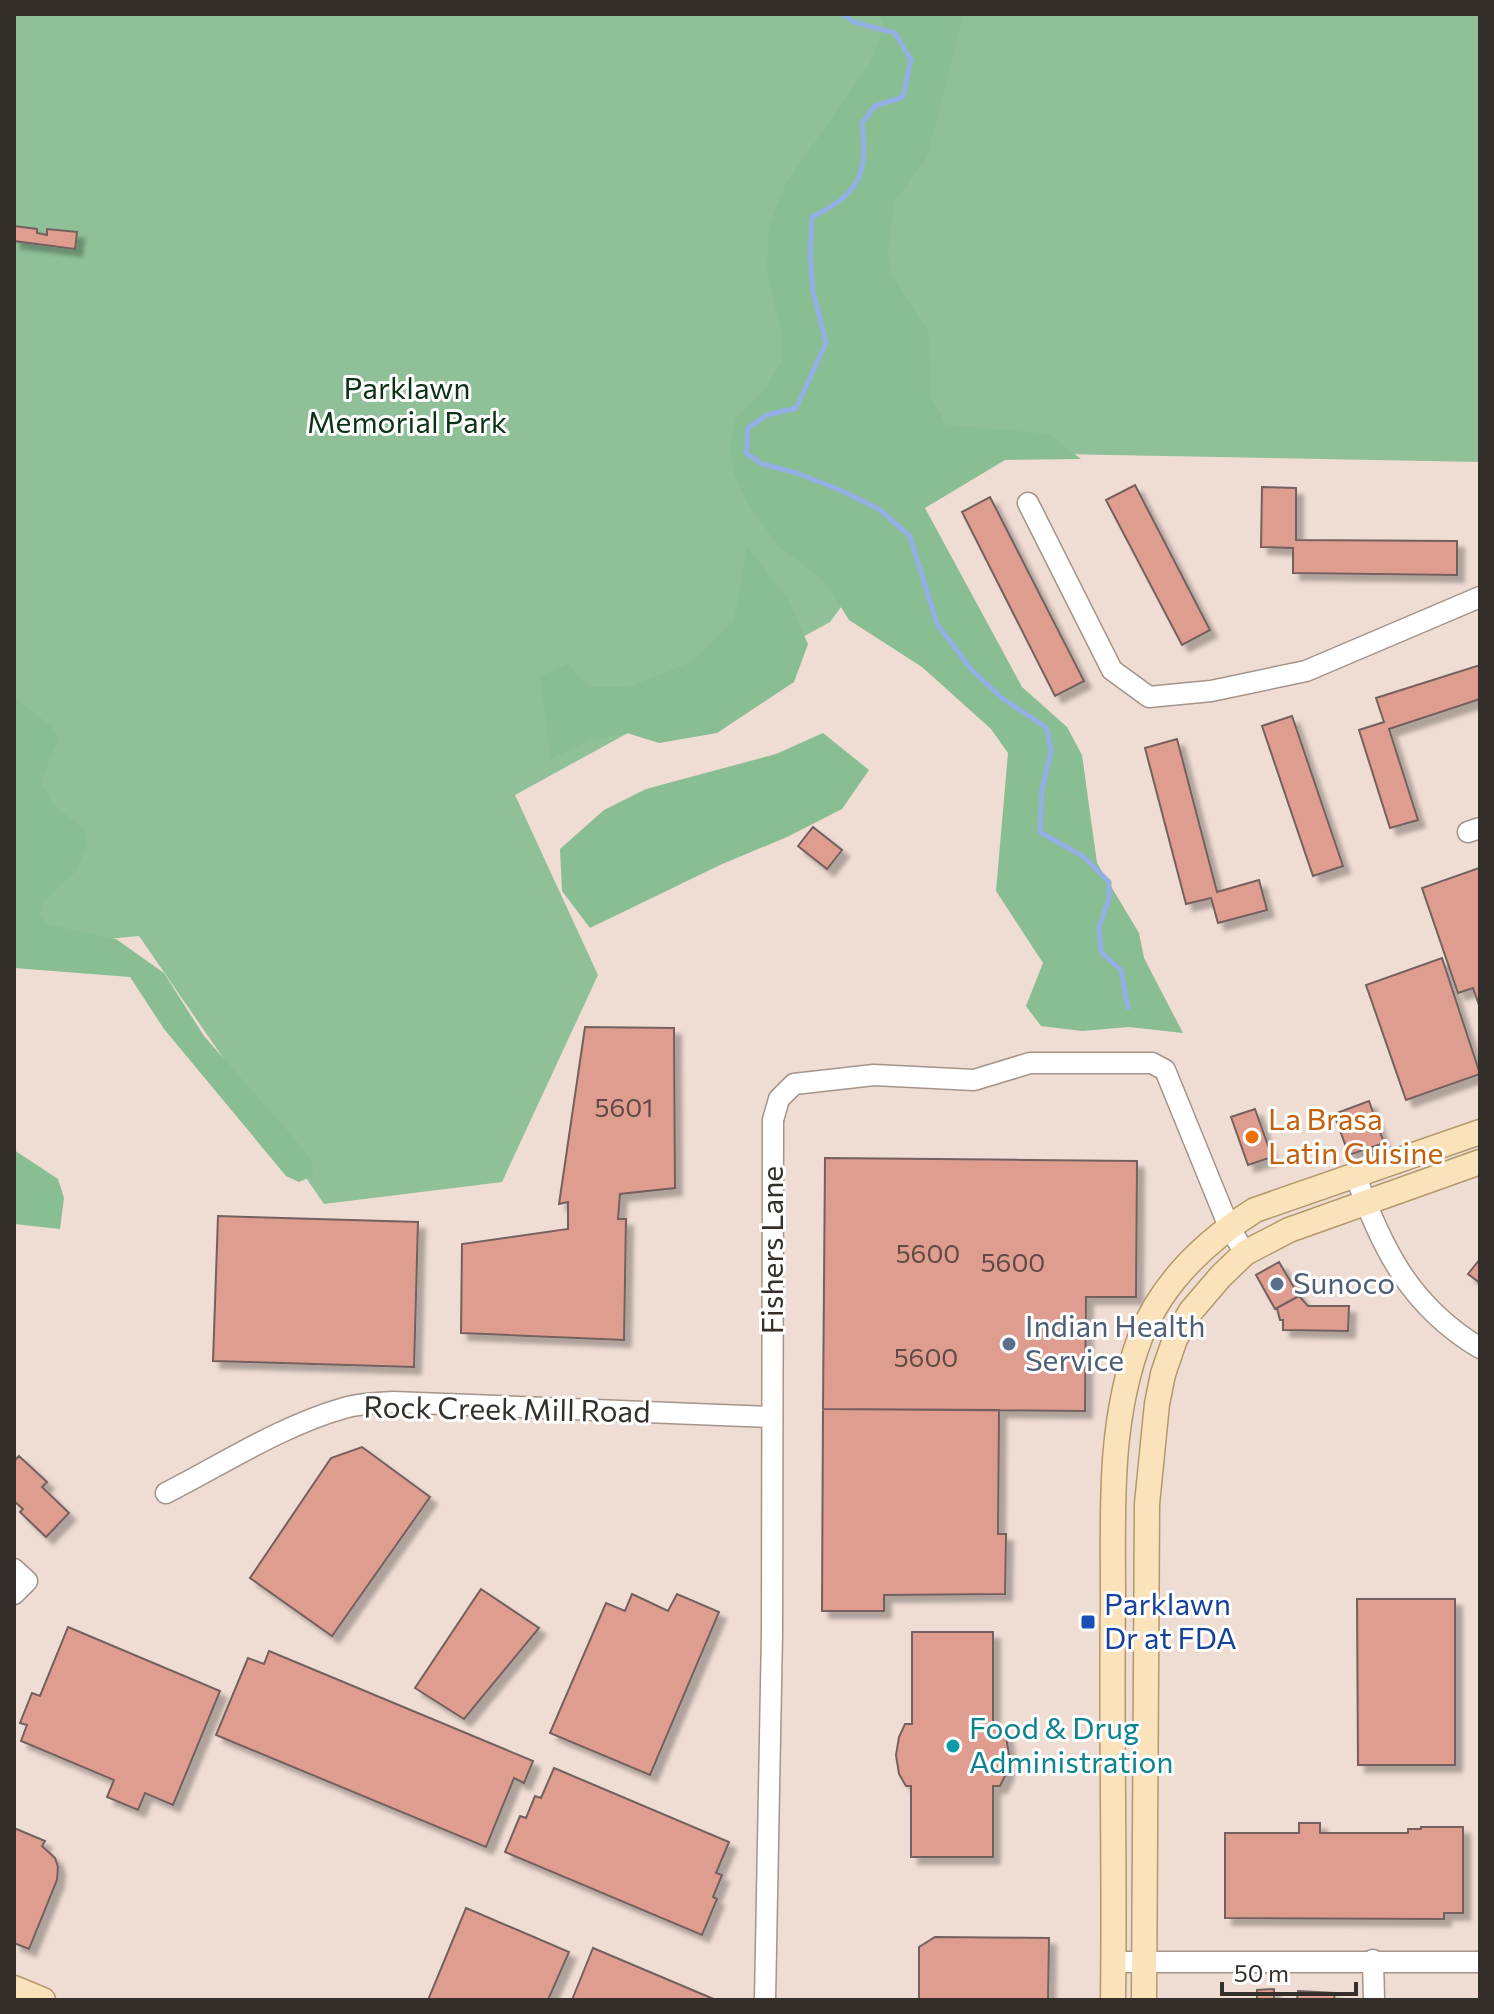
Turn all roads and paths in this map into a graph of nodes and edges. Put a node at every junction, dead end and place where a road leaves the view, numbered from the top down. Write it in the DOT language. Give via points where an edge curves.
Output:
graph roads {
  1 [pos="1028,503"];
  2 [pos="1480,597"];
  3 [pos="1480,1132"];
  4 [pos="1480,1162"];
  5 [pos="1355,1174"];
  6 [pos="1366,1203"];
  7 [pos="1229,1227"];
  8 [pos="1245,1253"];
  9 [pos="1480,1348"];
  10 [pos="772,1417"];
  11 [pos="166,1493"];
  12 [pos="14,1569"];
  13 [pos="14,1594"];
  14 [pos="1373,1960"];
  15 [pos="1114,1962"];
  16 [pos="1144,1962"];
  17 [pos="1480,1962"];
  18 [pos="14,1988"];
  19 [pos="43,2000"];
  20 [pos="765,2000"];
  21 [pos="1113,2000"];
  22 [pos="1144,2000"];
  23 [pos="1374,2000"];
  1 -- 2 [label="street" via="1112,670 1149,697 1211,691 1306,671"];
  3 -- 5 [label="main road"];
  4 -- 6 [label="main road"];
  5 -- 6 [label="street"];
  5 -- 7 [label="main road" via="1265,1205"];
  6 -- 8 [label="main road" via="1289,1230"];
  6 -- 9 [label="street" via="1403,1280 1436,1317"];
  7 -- 8 [label="street, Fishers Lane"];
  7 -- 10 [label="street, Fishers Lane" via="1165,1070 1152,1063 1030,1063 974,1080 874,1075 794,1084 779,1099 773,1120"];
  7 -- 15 [label="main road" via="1162,1296 1141,1336 1117,1429 1111,1714"];
  8 -- 16 [label="main road" via="1191,1311 1175,1339 1157,1404 1147,1504"];
  10 -- 11 [label="street, Rock Creek Mill Road" via="366,1404 296,1426"];
  10 -- 20 [label="street, Fishers Lane"];
  12 -- 13 [label="street" via="27,1581"];
  14 -- 16 [label="street"];
  14 -- 17 [label="street"];
  14 -- 23 [label="street"];
  15 -- 16 [label="street"];
  15 -- 21 [label="main road"];
  16 -- 22 [label="main road"];
  18 -- 19 [label="main road"];
}
